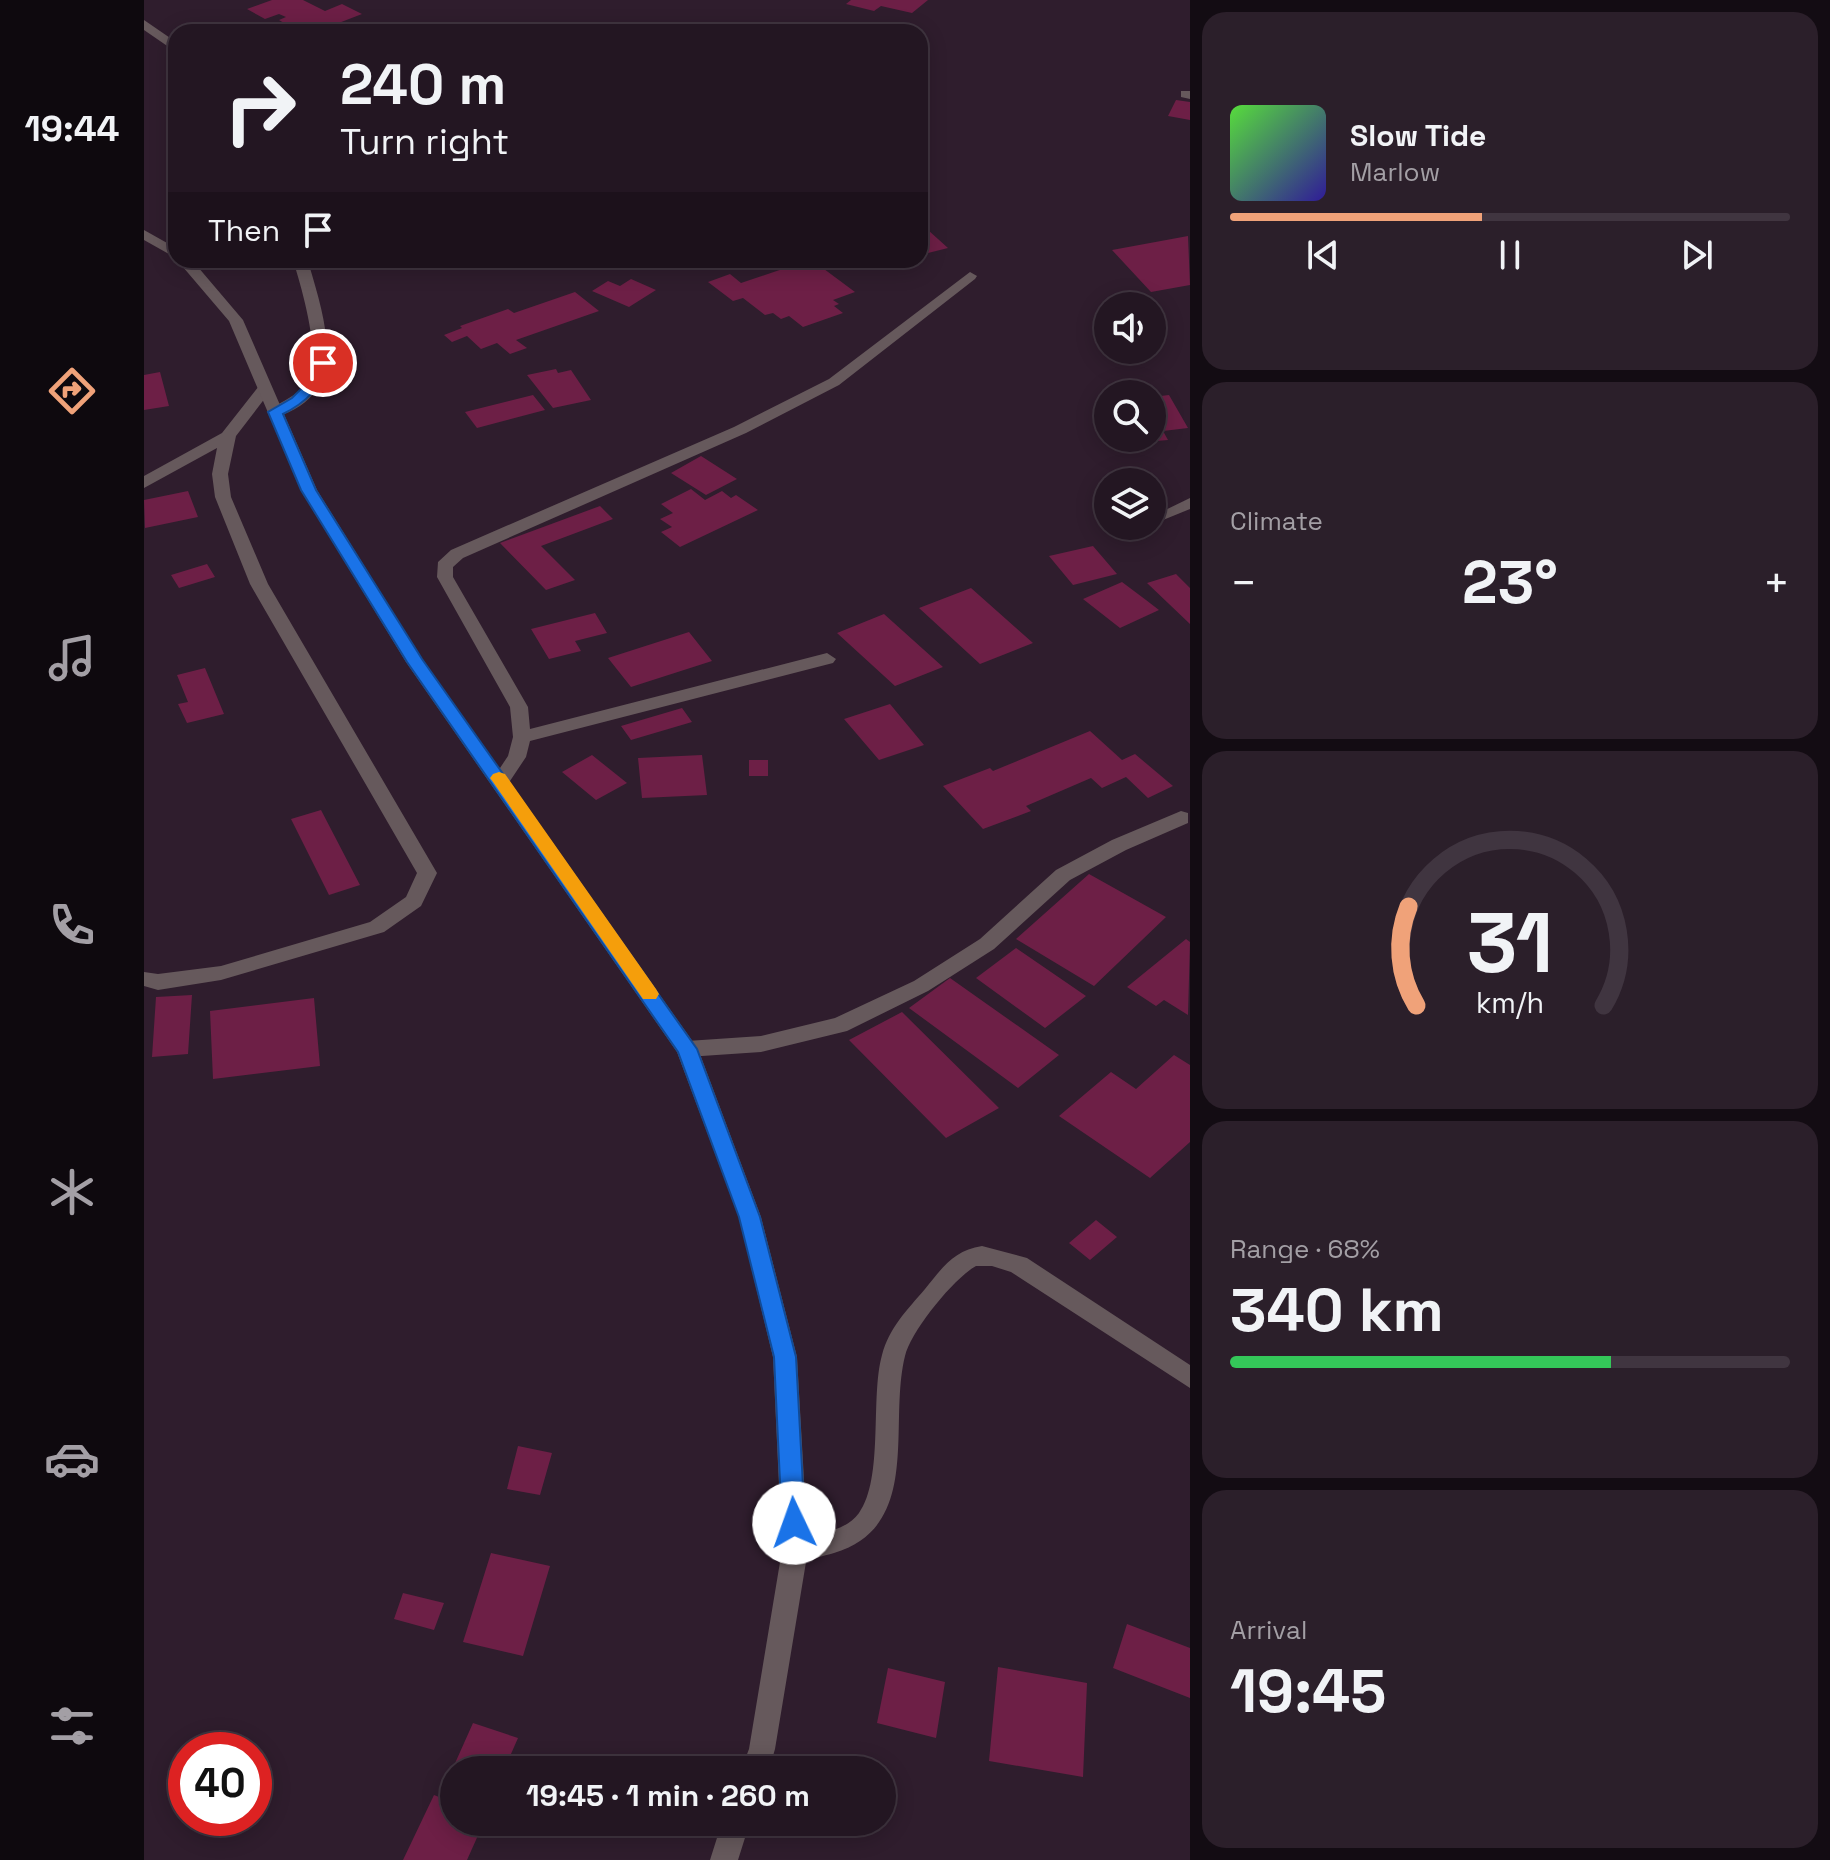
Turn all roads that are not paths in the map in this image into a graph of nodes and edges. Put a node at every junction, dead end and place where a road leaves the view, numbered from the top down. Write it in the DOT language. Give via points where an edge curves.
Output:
graph roads {
  1 [pos="144,24"];
  2 [pos="168,42"];
  3 [pos="144,234"];
  4 [pos="168,249"];
  5 [pos="191,268"];
  6 [pos="302,268"];
  7 [pos="970,276"];
  8 [pos="264,389"];
  9 [pos="275,412"];
  10 [pos="228,436"];
  11 [pos="144,483"];
  12 [pos="1190,503"];
  13 [pos="1166,514"];
  14 [pos="827,659"];
  15 [pos="522,737"];
  16 [pos="501,780"];
  17 [pos="1181,818"];
  18 [pos="144,979"];
  19 [pos="687,1049"];
  20 [pos="1190,1378"];
  21 [pos="795,1550"];
  22 [pos="760,1756"];
  23 [pos="729,1836"];
  24 [pos="719,1856"];
  1 -- 2 [label="street"];
  3 -- 4 [label="street"];
  5 -- 8 [label="street" via="236,320"];
  6 -- 9 [label="street" via="323,363 315,383 297,401"];
  7 -- 15 [label="street" via="834,382 740,430 457,554 444,566 445,577 519,707"];
  8 -- 9 [label="street"];
  8 -- 10 [label="street"];
  9 -- 16 [label="street" via="309,490 415,662"];
  10 -- 11 [label="street"];
  10 -- 18 [label="street" via="220,474 223,497 259,584 427,873 414,901 377,927 221,973 158,982"];
  12 -- 13 [label="street"];
  14 -- 15 [label="street"];
  15 -- 16 [label="street" via="517,757"];
  16 -- 19 [label="street"];
  17 -- 19 [label="street" via="1063,875 987,944 921,986 840,1025 761,1044"];
  19 -- 21 [label="street" via="750,1217 785,1357"];
  20 -- 21 [label="street" via="1019,1265 989,1253 957,1263 900,1335 870,1519 854,1535"];
  21 -- 22 [label="street"];
  23 -- 24 [label="street"];
}
